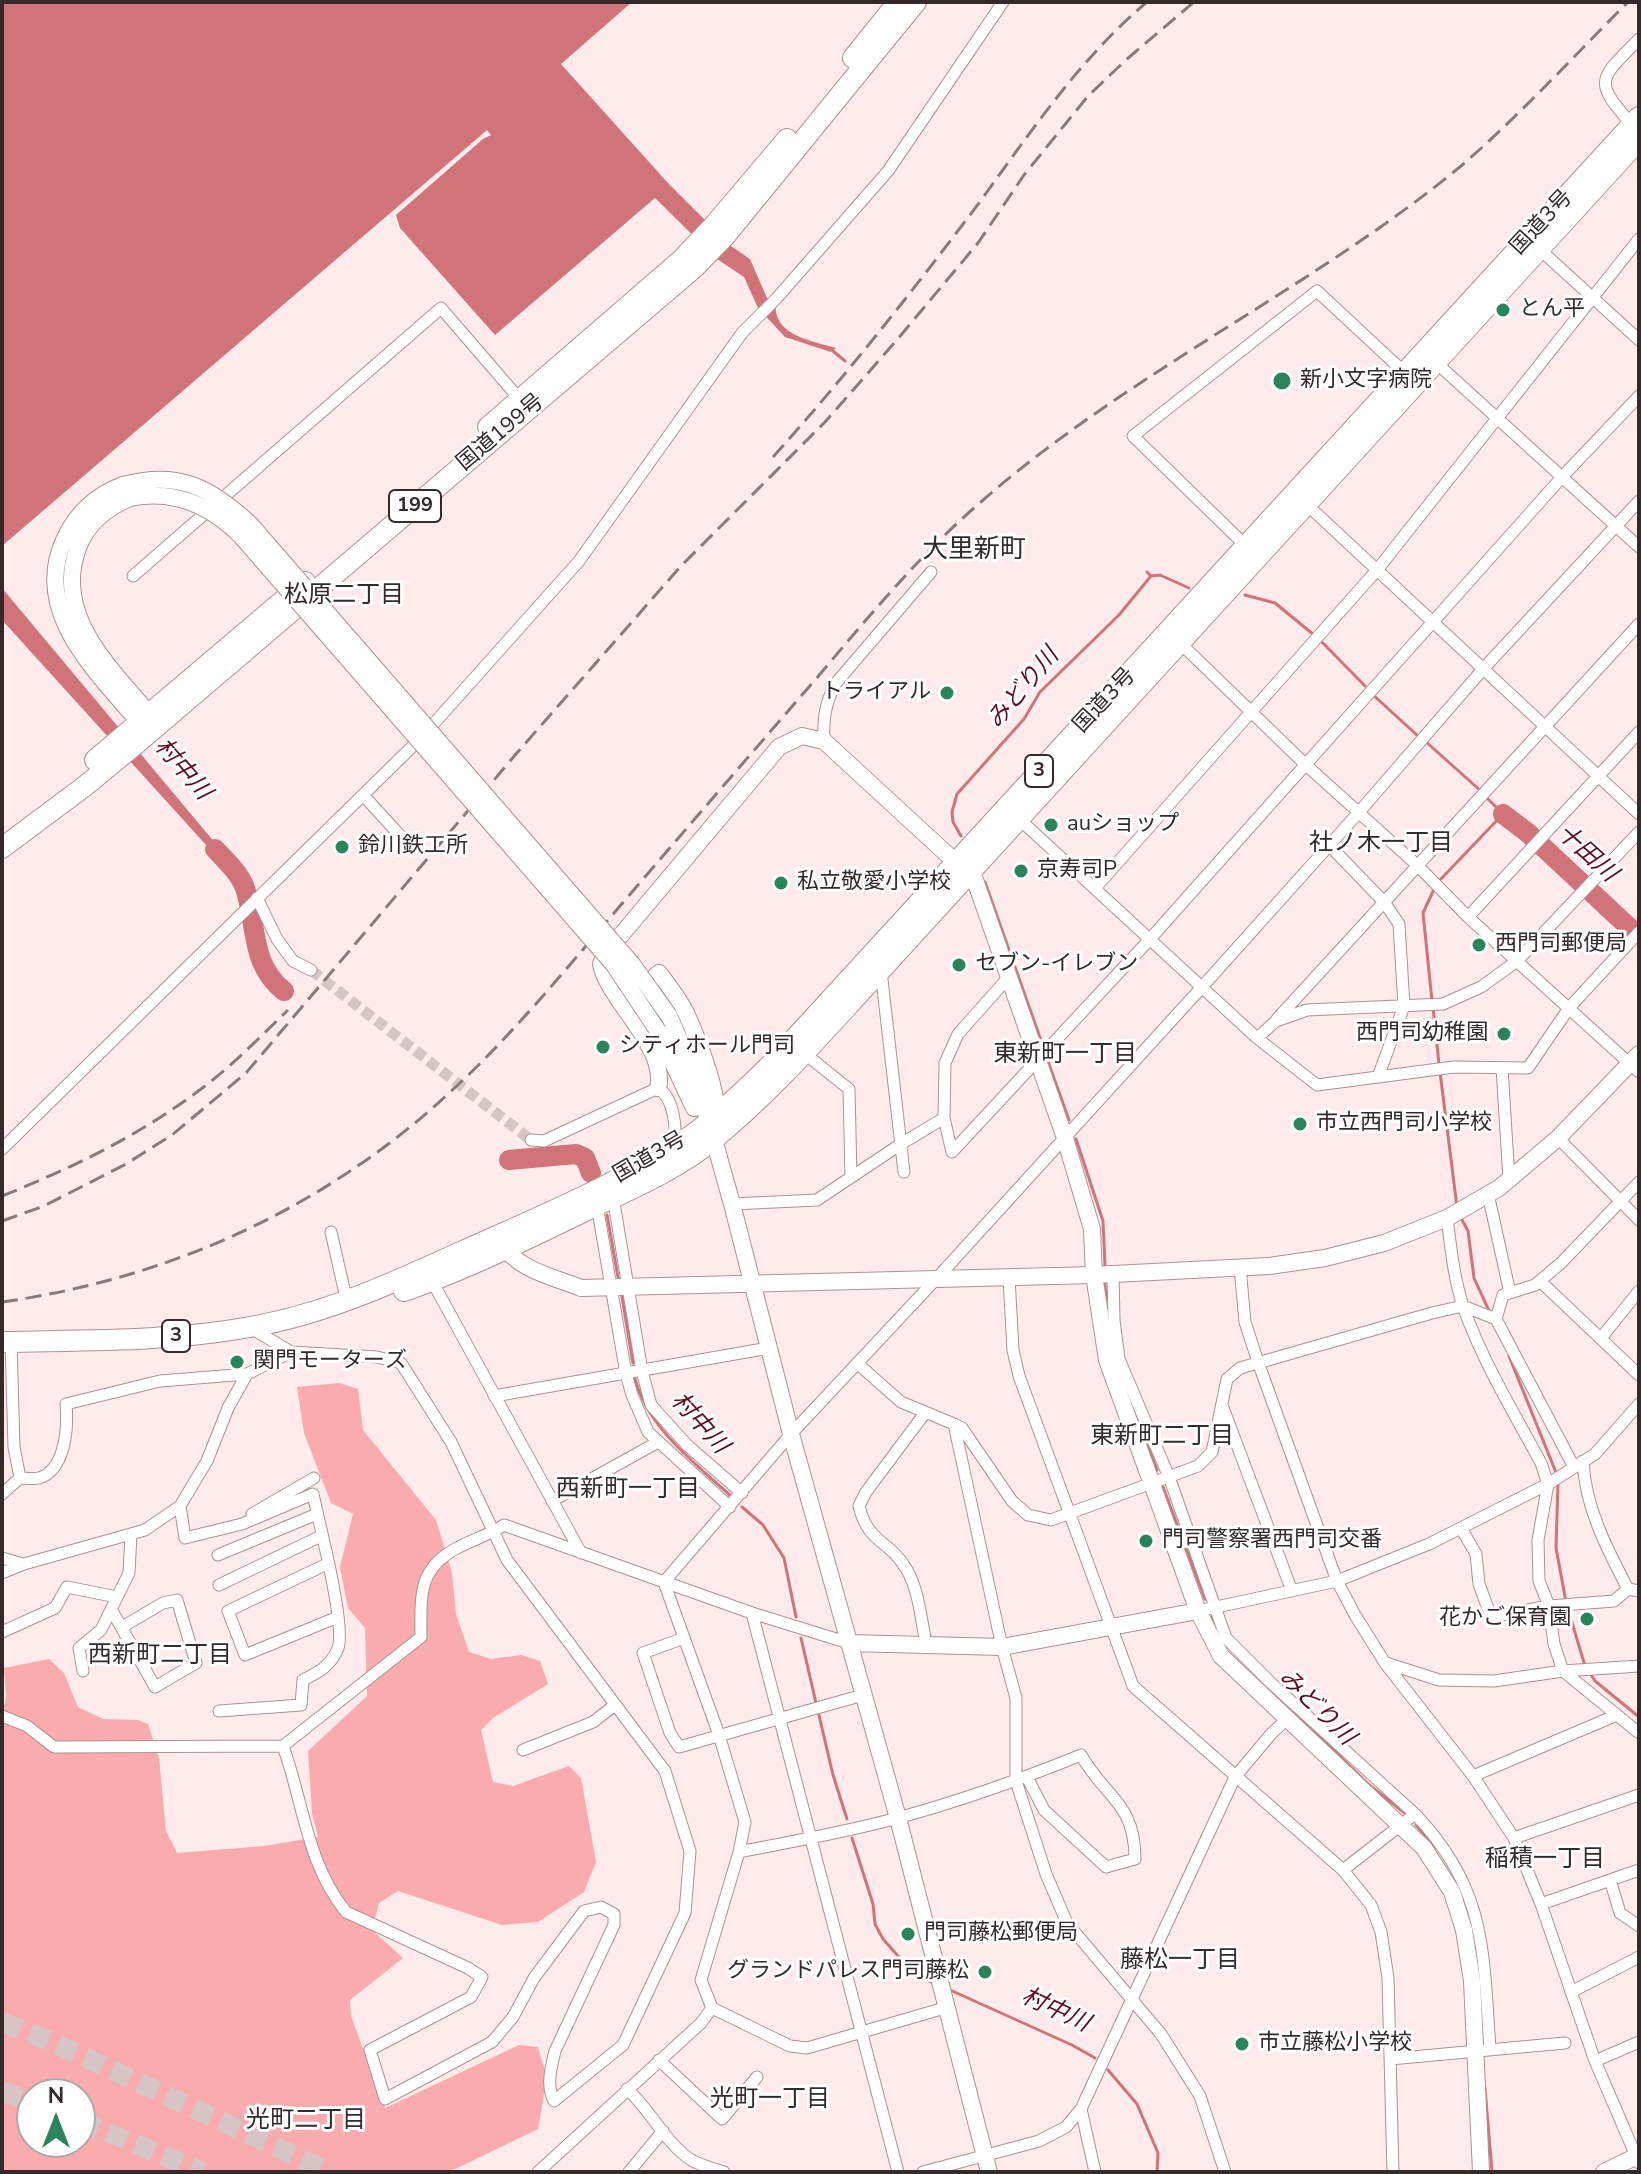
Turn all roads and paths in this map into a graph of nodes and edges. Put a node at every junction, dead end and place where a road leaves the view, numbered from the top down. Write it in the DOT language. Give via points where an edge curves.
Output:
graph roads {
  1 [pos="898,2"];
  2 [pos="916,2"];
  3 [pos="1003,2"];
  4 [pos="1639,39"];
  5 [pos="1637,128"];
  6 [pos="721,230"];
  7 [pos="1639,239"];
  8 [pos="1534,244"];
  9 [pos="1595,297"];
  10 [pos="1639,340"];
  11 [pos="1430,357"];
  12 [pos="1405,373"];
  13 [pos="1639,396"];
  14 [pos="524,404"];
  15 [pos="1498,417"];
  16 [pos="1563,476"];
  17 [pos="126,492"];
  18 [pos="1300,499"];
  19 [pos="1639,501"];
  20 [pos="1616,526"];
  21 [pos="1639,547"];
  22 [pos="1251,552"];
  23 [pos="1377,570"];
  24 [pos="931,572"];
  25 [pos="133,576"];
  26 [pos="1435,621"];
  27 [pos="1639,624"];
  28 [pos="1174,637"];
  29 [pos="1484,668"];
  30 [pos="1251,711"];
  31 [pos="1545,727"];
  32 [pos="141,728"];
  33 [pos="1639,732"];
  34 [pos="824,741"];
  35 [pos="110,757"];
  36 [pos="1306,765"];
  37 [pos="1599,777"];
  38 [pos="363,795"];
  39 [pos="1360,811"];
  40 [pos="1639,814"];
  41 [pos="1018,818"];
  42 [pos="1639,832"];
  43 [pos="2,834"];
  44 [pos="406,842"];
  45 [pos="1329,845"];
  46 [pos="2,848"];
  47 [pos="1417,865"];
  48 [pos="963,866"];
  49 [pos="1096,887"];
  50 [pos="257,898"];
  51 [pos="1384,902"];
  52 [pos="1468,917"];
  53 [pos="1639,932"];
  54 [pos="1150,939"];
  55 [pos="1517,961"];
  56 [pos="311,970"];
  57 [pos="881,970"];
  58 [pos="1008,978"];
  59 [pos="1202,987"];
  60 [pos="624,1004"];
  61 [pos="1404,1006"];
  62 [pos="1569,1008"];
  63 [pos="1276,1021"];
  64 [pos="1257,1038"];
  65 [pos="804,1053"];
  66 [pos="1037,1058"];
  67 [pos="1636,1063"];
  68 [pos="1502,1068"];
  69 [pos="1378,1077"];
  70 [pos="658,1088"];
  71 [pos="944,1118"];
  72 [pos="710,1126"];
  73 [pos="1065,1138"];
  74 [pos="1558,1138"];
  75 [pos="531,1140"];
  76 [pos="901,1144"];
  77 [pos="674,1146"];
  78 [pos="2,1149"];
  79 [pos="904,1172"];
  80 [pos="851,1177"];
  81 [pos="1509,1179"];
  82 [pos="1639,1182"];
  83 [pos="1488,1194"];
  84 [pos="605,1201"];
  85 [pos="1621,1202"];
  86 [pos="732,1204"];
  87 [pos="1455,1214"];
  88 [pos="1639,1220"];
  89 [pos="331,1232"];
  90 [pos="501,1242"];
  91 [pos="1240,1267"];
  92 [pos="1113,1274"];
  93 [pos="1094,1275"];
  94 [pos="938,1277"];
  95 [pos="1009,1278"];
  96 [pos="432,1281"];
  97 [pos="1540,1281"];
  98 [pos="753,1285"];
  99 [pos="609,1287"];
  100 [pos="628,1287"];
  101 [pos="1639,1291"];
  102 [pos="1510,1293"];
  103 [pos="347,1302"];
  104 [pos="1463,1306"];
  105 [pos="1496,1319"];
  106 [pos="250,1327"];
  107 [pos="1601,1338"];
  108 [pos="7,1342"];
  109 [pos="769,1348"];
  110 [pos="291,1352"];
  111 [pos="1258,1362"];
  112 [pos="858,1364"];
  113 [pos="642,1371"];
  114 [pos="247,1374"];
  115 [pos="626,1374"];
  116 [pos="1639,1375"];
  117 [pos="494,1396"];
  118 [pos="1221,1401"];
  119 [pos="1639,1404"];
  120 [pos="925,1413"];
  121 [pos="954,1424"];
  122 [pos="791,1434"];
  123 [pos="658,1442"];
  124 [pos="1579,1464"];
  125 [pos="1169,1477"];
  126 [pos="20,1478"];
  127 [pos="314,1478"];
  128 [pos="1151,1482"];
  129 [pos="1548,1484"];
  130 [pos="742,1493"];
  131 [pos="2,1494"];
  132 [pos="552,1501"];
  133 [pos="180,1506"];
  134 [pos="730,1507"];
  135 [pos="1070,1512"];
  136 [pos="317,1514"];
  137 [pos="227,1528"];
  138 [pos="1461,1528"];
  139 [pos="492,1533"];
  140 [pos="131,1534"];
  141 [pos="321,1536"];
  142 [pos="581,1553"];
  143 [pos="218,1555"];
  144 [pos="2,1558"];
  145 [pos="24,1564"];
  146 [pos="327,1564"];
  147 [pos="2,1573"];
  148 [pos="1337,1581"];
  149 [pos="664,1582"];
  150 [pos="219,1585"];
  151 [pos="1634,1590"];
  152 [pos="1292,1591"];
  153 [pos="114,1603"];
  154 [pos="1549,1606"];
  155 [pos="1206,1609"];
  156 [pos="752,1613"];
  157 [pos="338,1617"];
  158 [pos="1110,1625"];
  159 [pos="122,1627"];
  160 [pos="2,1632"];
  161 [pos="684,1638"];
  162 [pos="849,1643"];
  163 [pos="926,1643"];
  164 [pos="1002,1647"];
  165 [pos="1385,1663"];
  166 [pos="1639,1666"];
  167 [pos="83,1671"];
  168 [pos="1563,1671"];
  169 [pos="863,1695"];
  170 [pos="615,1705"];
  171 [pos="219,1711"];
  172 [pos="1617,1715"];
  173 [pos="2,1716"];
  174 [pos="1288,1718"];
  175 [pos="779,1719"];
  176 [pos="1639,1733"];
  177 [pos="719,1735"];
  178 [pos="283,1746"];
  179 [pos="523,1750"];
  180 [pos="1473,1776"];
  181 [pos="1235,1777"];
  182 [pos="1022,1779"];
  183 [pos="1639,1795"];
  184 [pos="1415,1814"];
  185 [pos="898,1818"];
  186 [pos="1401,1825"];
  187 [pos="809,1837"];
  188 [pos="1514,1838"];
  189 [pos="739,1852"];
  190 [pos="1343,1870"];
  191 [pos="1639,1870"];
  192 [pos="1610,1880"];
  193 [pos="1541,1904"];
  194 [pos="1639,1926"];
  195 [pos="1639,1957"];
  196 [pos="1571,1992"];
  197 [pos="944,1994"];
  198 [pos="1130,2000"];
  199 [pos="712,2008"];
  200 [pos="860,2031"];
  201 [pos="1639,2042"];
  202 [pos="1565,2043"];
  203 [pos="1482,2049"];
  204 [pos="1390,2059"];
  205 [pos="659,2060"];
  206 [pos="1595,2061"];
  207 [pos="757,2077"];
  208 [pos="627,2089"];
  209 [pos="1081,2109"];
  210 [pos="663,2131"];
  211 [pos="1637,2159"];
  212 [pos="987,2164"];
  213 [pos="709,2170"];
  214 [pos="538,2172"];
  215 [pos="629,2172"];
  216 [pos="724,2172"];
  217 [pos="898,2172"];
  218 [pos="923,2172"];
  219 [pos="1095,2172"];
  220 [pos="1225,2172"];
  221 [pos="1393,2172"];
  222 [pos="1481,2172"];
  223 [pos="1604,2172"];
  1 -- 6 [label="highway, 国道199号 / 199"];
  2 -- 6 [label="highway, 国道199号 / 199"];
  3 -- 38 [label="street" via="888,171 742,333 579,561"];
  4 -- 5 [label="street" via="1603,82 1607,96"];
  5 -- 8 [label="highway, 国道3号 / 3"];
  6 -- 14 [label="highway, 国道199号 / 199"];
  7 -- 9 [label="street"];
  8 -- 9 [label="street"];
  8 -- 11 [label="highway, 国道3号 / 3"];
  9 -- 10 [label="street"];
  9 -- 15 [label="street"];
  11 -- 12 [label="highway, 国道3号 / 3"];
  11 -- 15 [label="street"];
  11 -- 18 [label="highway, 国道3号 / 3"];
  12 -- 18 [label="highway, 国道3号 / 3"];
  12 -- 22 [label="street" via="1317,291 1133,436"];
  13 -- 16 [label="street"];
  14 -- 25 [label="street" via="441,308"];
  14 -- 32 [label="highway, 国道199号 / 199" via="248,627"];
  15 -- 16 [label="street"];
  15 -- 23 [label="street"];
  16 -- 20 [label="street"];
  16 -- 26 [label="street"];
  17 -- 32 [label="street" via="95,499 76,519 58,558 56,586 60,614 74,643"];
  17 -- 72 [label="street, bridge" via="176,497 230,524 614,965"];
  17 -- 72 [label="street, bridge" via="148,479 189,483 225,502 250,524 632,964 669,1016"];
  18 -- 22 [label="highway, 国道3号 / 3"];
  18 -- 23 [label="street"];
  19 -- 20 [label="street"];
  20 -- 21 [label="street"];
  20 -- 29 [label="street"];
  22 -- 28 [label="highway, 国道3号 / 3"];
  23 -- 26 [label="street"];
  23 -- 30 [label="street"];
  24 -- 34 [label="street" via="836,683 823,717"];
  26 -- 29 [label="street"];
  26 -- 36 [label="street"];
  27 -- 31 [label="street"];
  28 -- 30 [label="street"];
  28 -- 41 [label="highway, 国道3号 / 3"];
  28 -- 48 [label="highway, 国道3号 / 3"];
  29 -- 31 [label="street"];
  29 -- 39 [label="street"];
  30 -- 36 [label="street"];
  30 -- 49 [label="street"];
  31 -- 37 [label="street"];
  31 -- 47 [label="street"];
  32 -- 35 [label="highway, 国道199号 / 199"];
  33 -- 37 [label="street"];
  34 -- 48 [label="street"];
  34 -- 60 [label="street" via="802,736 779,747 606,953 601,964 604,976"];
  35 -- 43 [label="highway, 国道199号 / 199"];
  35 -- 46 [label="highway, 国道199号 / 199"];
  36 -- 39 [label="street"];
  36 -- 54 [label="street"];
  37 -- 40 [label="street"];
  37 -- 52 [label="street"];
  38 -- 44 [label="street"];
  38 -- 50 [label="street"];
  39 -- 45 [label="street"];
  39 -- 47 [label="street"];
  41 -- 48 [label="highway, 国道3号 / 3"];
  41 -- 49 [label="street"];
  42 -- 55 [label="street"];
  45 -- 51 [label="street"];
  45 -- 59 [label="street"];
  47 -- 51 [label="street"];
  47 -- 52 [label="street"];
  48 -- 57 [label="highway, 国道3号 / 3"];
  48 -- 58 [label="street" via="975,880"];
  48 -- 72 [label="highway, 国道3号 / 3"];
  49 -- 54 [label="street"];
  50 -- 56 [label="street" via="293,961"];
  50 -- 78 [label="street"];
  51 -- 61 [label="street" via="1399,924"];
  51 -- 63 [label="street"];
  52 -- 55 [label="street"];
  53 -- 62 [label="street"];
  54 -- 59 [label="street"];
  54 -- 66 [label="street"];
  55 -- 61 [label="street" via="1481,987 1443,1004"];
  55 -- 62 [label="street"];
  57 -- 65 [label="highway, 国道3号 / 3"];
  57 -- 76 [label="street"];
  58 -- 66 [label="street"];
  58 -- 71 [label="street" via="958,1034 945,1063"];
  59 -- 64 [label="street"];
  59 -- 73 [label="street"];
  60 -- 70 [label="street" via="655,1061"];
  60 -- 72 [label="street" via="659,973 687,1014 701,1052"];
  61 -- 63 [label="street" via="1307,1010"];
  61 -- 69 [label="street"];
  62 -- 67 [label="street"];
  62 -- 68 [label="street" via="1528,1068"];
  63 -- 64 [label="street"];
  64 -- 69 [label="street" via="1317,1085"];
  65 -- 72 [label="highway, 国道3号 / 3"];
  65 -- 80 [label="street" via="849,1089"];
  66 -- 71 [label="street" via="952,1152"];
  66 -- 73 [label="street"];
  67 -- 74 [label="street"];
  68 -- 69 [label="street" via="1454,1067"];
  68 -- 81 [label="street"];
  70 -- 75 [label="street" via="544,1141"];
  70 -- 77 [label="street" via="673,1117"];
  71 -- 76 [label="street"];
  72 -- 77 [label="highway, 国道3号 / 3"];
  72 -- 84 [label="highway, 国道3号 / 3" via="660,1174"];
  72 -- 86 [label="street"];
  73 -- 93 [label="street" via="1092,1229"];
  73 -- 94 [label="street"];
  74 -- 81 [label="street"];
  74 -- 85 [label="street"];
  76 -- 79 [label="street"];
  76 -- 80 [label="street"];
  77 -- 90 [label="highway, 国道3号 / 3"];
  80 -- 86 [label="street" via="817,1200"];
  81 -- 83 [label="street"];
  82 -- 85 [label="street"];
  83 -- 87 [label="street"];
  83 -- 102 [label="street"];
  84 -- 90 [label="highway, 国道3号 / 3"];
  84 -- 99 [label="street"];
  84 -- 100 [label="street"];
  85 -- 88 [label="street"];
  85 -- 97 [label="street"];
  86 -- 98 [label="street"];
  87 -- 91 [label="street" via="1384,1243 1325,1258"];
  87 -- 104 [label="street" via="1454,1270"];
  89 -- 103 [label="street"];
  90 -- 96 [label="highway, 国道3号 / 3"];
  90 -- 99 [label="street" via="528,1267 581,1288"];
  90 -- 103 [label="highway, 国道3号 / 3"];
  91 -- 92 [label="street"];
  91 -- 111 [label="street" via="1245,1322"];
  92 -- 93 [label="street"];
  92 -- 125 [label="street" via="1119,1359"];
  93 -- 95 [label="street"];
  93 -- 128 [label="street" via="1107,1360"];
  94 -- 95 [label="street"];
  94 -- 98 [label="street"];
  94 -- 112 [label="street"];
  95 -- 135 [label="street" via="1019,1376"];
  96 -- 103 [label="highway, 国道3号 / 3" via="381,1298"];
  96 -- 117 [label="street"];
  97 -- 102 [label="street"];
  97 -- 107 [label="street"];
  98 -- 100 [label="street"];
  98 -- 109 [label="street"];
  99 -- 100 [label="street"];
  99 -- 115 [label="street"];
  100 -- 113 [label="street"];
  101 -- 107 [label="street"];
  102 -- 105 [label="street" via="1503,1295"];
  103 -- 106 [label="highway, 国道3号 / 3"];
  104 -- 105 [label="street"];
  104 -- 111 [label="street"];
  104 -- 129 [label="street"];
  105 -- 124 [label="street"];
  106 -- 108 [label="highway, 国道3号 / 3" via="154,1338"];
  106 -- 110 [label="street"];
  107 -- 116 [label="street"];
  108 -- 126 [label="street"];
  109 -- 113 [label="street"];
  109 -- 122 [label="street"];
  110 -- 114 [label="street"];
  110 -- 139 [label="street" via="401,1363 451,1442"];
  111 -- 118 [label="street" via="1227,1379"];
  111 -- 148 [label="street"];
  112 -- 120 [label="street" via="901,1402"];
  112 -- 122 [label="street"];
  113 -- 115 [label="street"];
  113 -- 130 [label="street" via="651,1405 666,1424"];
  114 -- 126 [label="street" via="160,1381 66,1404 68,1422 57,1464 40,1478"];
  114 -- 133 [label="street"];
  115 -- 117 [label="street"];
  115 -- 123 [label="street" via="648,1432"];
  117 -- 132 [label="street"];
  118 -- 125 [label="street" via="1212,1452 1198,1466"];
  118 -- 152 [label="street"];
  119 -- 124 [label="street" via="1595,1454"];
  120 -- 121 [label="street"];
  120 -- 163 [label="street" via="859,1506 872,1537 889,1546 908,1571"];
  121 -- 135 [label="street" via="1028,1515 1051,1520"];
  121 -- 164 [label="street"];
  122 -- 130 [label="street"];
  122 -- 162 [label="street"];
  123 -- 132 [label="street"];
  123 -- 134 [label="street"];
  124 -- 129 [label="street"];
  124 -- 151 [label="street" via="1608,1552"];
  125 -- 128 [label="street"];
  125 -- 155 [label="street"];
  126 -- 131 [label="street"];
  127 -- 137 [label="street"];
  128 -- 135 [label="street"];
  128 -- 155 [label="street"];
  129 -- 138 [label="street"];
  129 -- 154 [label="street" via="1538,1540 1539,1581"];
  130 -- 134 [label="street"];
  132 -- 142 [label="street"];
  133 -- 137 [label="street" via="185,1538"];
  133 -- 140 [label="street"];
  134 -- 149 [label="street"];
  135 -- 158 [label="street"];
  136 -- 137 [label="street" via="313,1494"];
  136 -- 141 [label="street"];
  136 -- 143 [label="street"];
  138 -- 148 [label="street"];
  138 -- 154 [label="street" via="1476,1554 1479,1584 1491,1617"];
  139 -- 142 [label="street" via="504,1525"];
  139 -- 170 [label="street"];
  139 -- 178 [label="street" via="433,1565 421,1593 421,1637"];
  140 -- 145 [label="street"];
  140 -- 153 [label="street" via="129,1573"];
  141 -- 146 [label="street"];
  141 -- 150 [label="street"];
  142 -- 149 [label="street"];
  144 -- 145 [label="street"];
  145 -- 147 [label="street"];
  146 -- 157 [label="street"];
  146 -- 157 [label="street" via="228,1611 245,1655"];
  148 -- 152 [label="street"];
  148 -- 165 [label="street"];
  149 -- 156 [label="street"];
  149 -- 161 [label="street"];
  151 -- 154 [label="street" via="1614,1601"];
  152 -- 155 [label="street"];
  153 -- 159 [label="street" via="119,1622 155,1687 196,1663 177,1600"];
  153 -- 160 [label="street" via="67,1587 55,1608"];
  153 -- 167 [label="street" via="101,1630 79,1648"];
  154 -- 168 [label="street"];
  155 -- 158 [label="street"];
  155 -- 174 [label="street" via="1221,1656"];
  155 -- 184 [label="street" via="1226,1638 1271,1683"];
  156 -- 162 [label="street"];
  156 -- 175 [label="street"];
  157 -- 171 [label="street" via="339,1646 326,1669 303,1680 301,1705"];
  158 -- 164 [label="street"];
  158 -- 181 [label="street" via="1133,1686"];
  161 -- 177 [label="street"];
  161 -- 177 [label="street" via="643,1653 670,1733 679,1747"];
  162 -- 163 [label="street"];
  162 -- 169 [label="street"];
  163 -- 164 [label="street"];
  164 -- 182 [label="street" via="1016,1698"];
  165 -- 168 [label="street" via="1439,1680 1494,1681"];
  165 -- 180 [label="street"];
  166 -- 168 [label="street"];
  168 -- 172 [label="street"];
  169 -- 175 [label="street"];
  169 -- 185 [label="street"];
  170 -- 178 [label="street" via="665,1771 690,1851 685,1913 623,2045 554,2101 550,2093 555,2051 599,1960 614,1914 601,1907 584,1911 492,2042 385,2099 370,2050 471,1997 482,1977 346,1912 317,1867"];
  170 -- 179 [label="street" via="593,1722"];
  172 -- 176 [label="street"];
  172 -- 180 [label="street"];
  173 -- 178 [label="street" via="27,1726 54,1747"];
  174 -- 181 [label="street"];
  174 -- 186 [label="street"];
  175 -- 177 [label="street"];
  175 -- 187 [label="street"];
  177 -- 189 [label="street" via="745,1822"];
  180 -- 188 [label="street"];
  181 -- 190 [label="street"];
  181 -- 198 [label="street"];
  182 -- 182 [label="street" via="1081,1755 1131,1822 1135,1859 1106,1867 1044,1810"];
  182 -- 185 [label="street"];
  182 -- 198 [label="street" via="1046,1874 1067,1923"];
  183 -- 188 [label="street"];
  184 -- 186 [label="street"];
  184 -- 203 [label="street" via="1447,1853 1475,1911 1484,1961"];
  185 -- 187 [label="street"];
  185 -- 197 [label="street"];
  186 -- 190 [label="street"];
  186 -- 203 [label="street" via="1424,1848 1452,1892 1464,1930"];
  187 -- 189 [label="street"];
  187 -- 200 [label="street"];
  188 -- 193 [label="street"];
  189 -- 199 [label="street" via="701,1980"];
  190 -- 204 [label="street" via="1371,1905 1381,1932"];
  191 -- 192 [label="street"];
  192 -- 193 [label="street"];
  192 -- 194 [label="street" via="1620,1913"];
  193 -- 196 [label="street"];
  195 -- 196 [label="street"];
  196 -- 206 [label="street"];
  197 -- 200 [label="street"];
  197 -- 212 [label="street"];
  198 -- 209 [label="street"];
  198 -- 220 [label="street" via="1161,2034 1200,2096"];
  199 -- 200 [label="street" via="790,2046 807,2048"];
  199 -- 205 [label="street"];
  200 -- 217 [label="street"];
  201 -- 206 [label="street"];
  202 -- 203 [label="street"];
  203 -- 204 [label="street"];
  203 -- 222 [label="street"];
  204 -- 221 [label="street"];
  205 -- 207 [label="street" via="722,2119"];
  205 -- 208 [label="street"];
  206 -- 211 [label="street"];
  208 -- 210 [label="street"];
  208 -- 214 [label="street"];
  209 -- 212 [label="street" via="1066,2127"];
  209 -- 219 [label="street"];
  210 -- 213 [label="street"];
  210 -- 215 [label="street"];
  211 -- 223 [label="street"];
  212 -- 218 [label="street"];
  213 -- 216 [label="street"];
}
